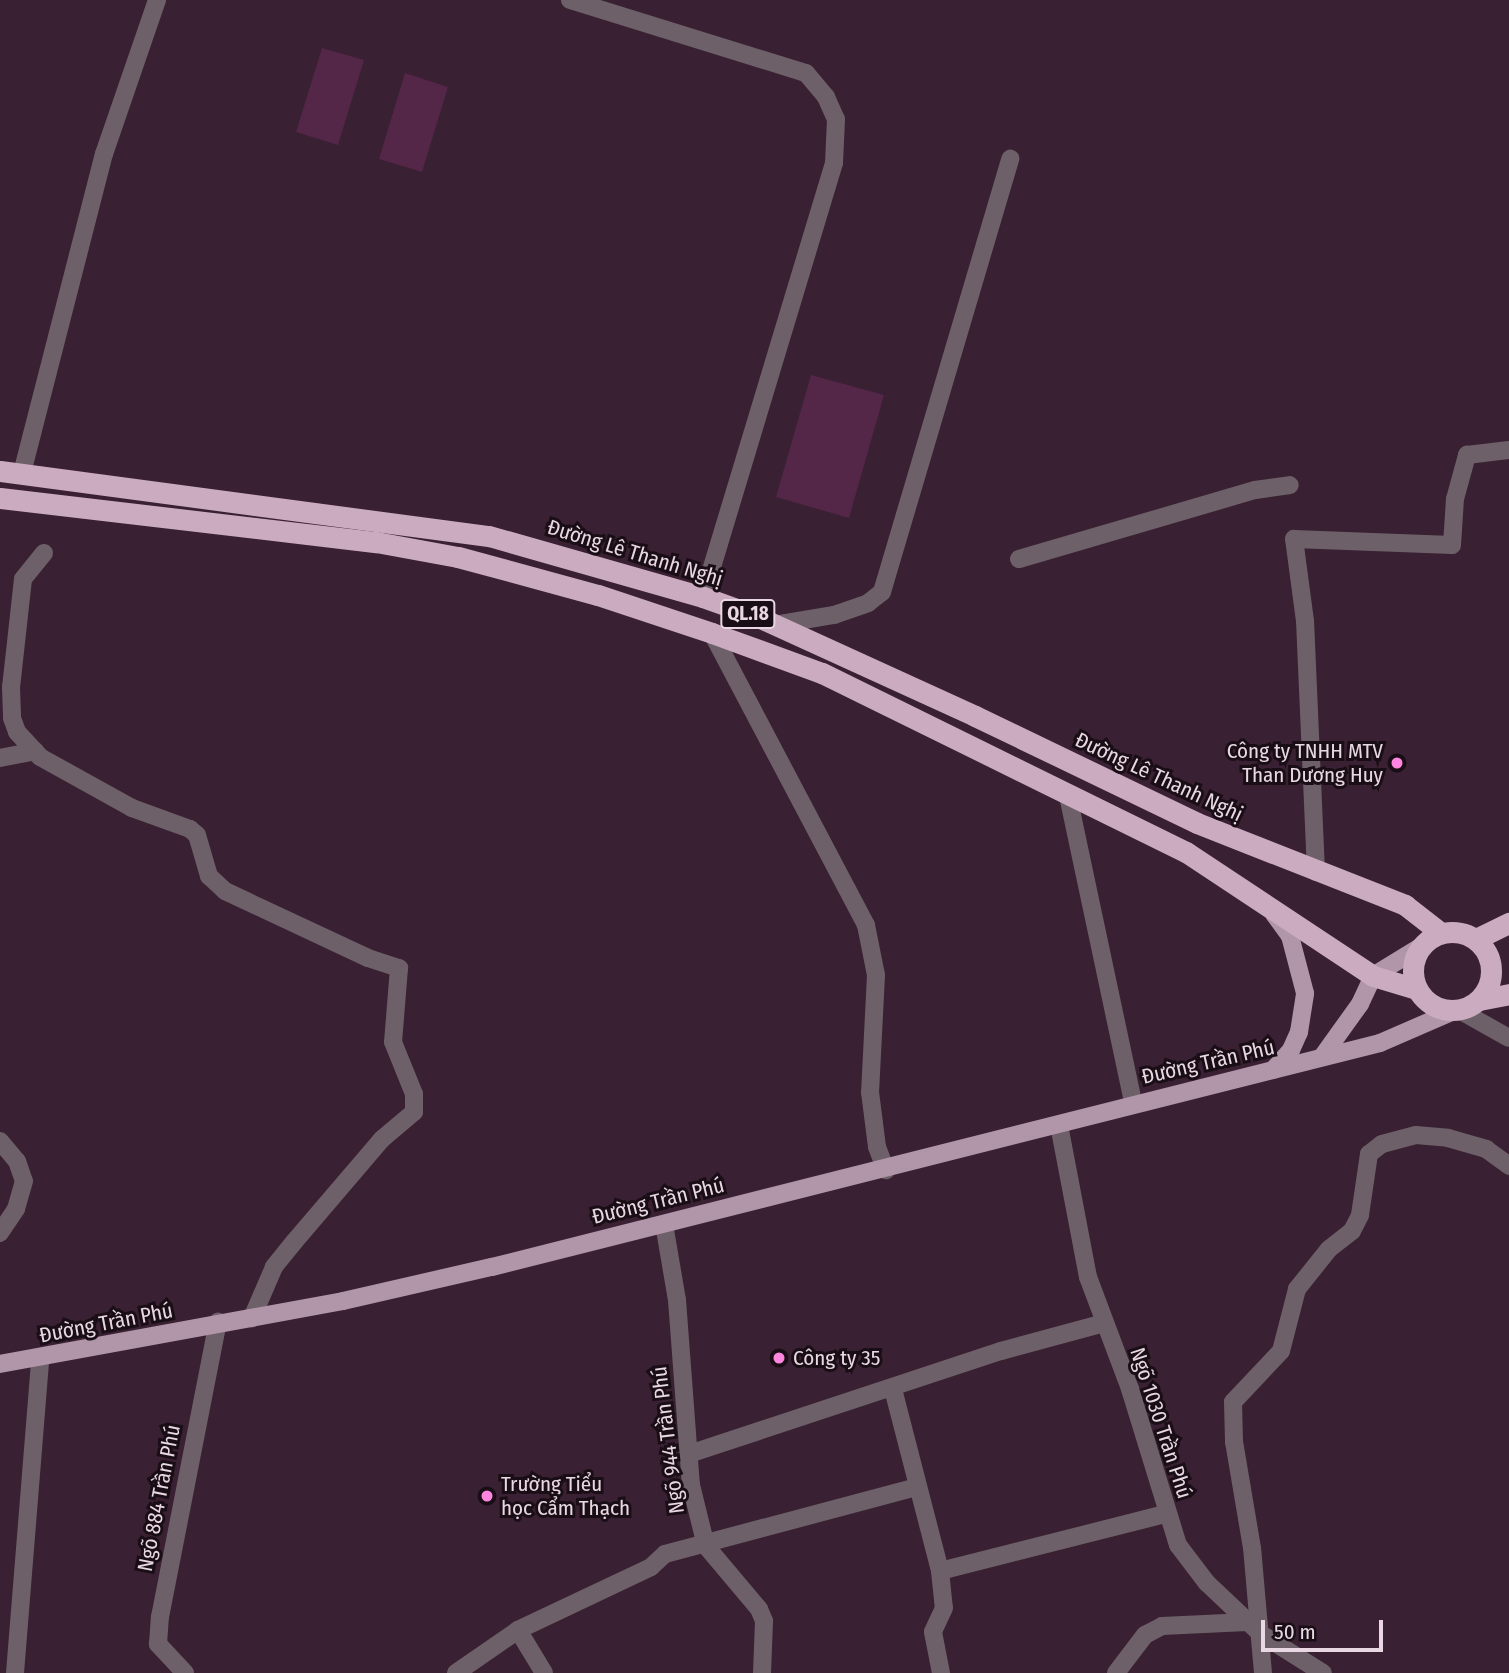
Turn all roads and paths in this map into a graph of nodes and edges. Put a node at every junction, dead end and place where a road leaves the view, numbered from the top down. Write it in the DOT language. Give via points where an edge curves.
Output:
graph roads {
  1 [pos="157,0"];
  2 [pos="570,0"];
  3 [pos="1010,159"];
  4 [pos="1509,450"];
  5 [pos="0,471"];
  6 [pos="22,473"];
  7 [pos="1290,485"];
  8 [pos="9,499"];
  9 [pos="44,553"];
  10 [pos="1019,559"];
  11 [pos="703,597"];
  12 [pos="774,625"];
  13 [pos="712,633"];
  14 [pos="35,751"];
  15 [pos="0,758"];
  16 [pos="1068,796"];
  17 [pos="1316,872"];
  18 [pos="1254,895"];
  19 [pos="1509,923"];
  20 [pos="1441,933"];
  21 [pos="1476,939"];
  22 [pos="1422,946"];
  23 [pos="1373,976"];
  24 [pos="1417,989"];
  25 [pos="1509,994"];
  26 [pos="1479,1000"];
  27 [pos="1457,1010"];
  28 [pos="1509,1038"];
  29 [pos="1322,1058"];
  30 [pos="1273,1070"];
  31 [pos="1133,1103"];
  32 [pos="1059,1125"];
  33 [pos="0,1141"];
  34 [pos="1509,1166"];
  35 [pos="886,1170"];
  36 [pos="664,1224"];
  37 [pos="0,1233"];
  38 [pos="252,1318"];
  39 [pos="218,1322"];
  40 [pos="1104,1323"];
  41 [pos="40,1359"];
  42 [pos="0,1364"];
  43 [pos="893,1389"];
  44 [pos="689,1454"];
  45 [pos="917,1486"];
  46 [pos="1166,1514"];
  47 [pos="706,1546"];
  48 [pos="940,1571"];
  49 [pos="1247,1622"];
  50 [pos="518,1630"];
  51 [pos="1261,1634"];
  52 [pos="15,1673"];
  53 [pos="186,1673"];
  54 [pos="456,1673"];
  55 [pos="544,1673"];
  56 [pos="762,1673"];
  57 [pos="941,1673"];
  58 [pos="1116,1673"];
  59 [pos="1263,1673"];
  60 [pos="1323,1673"];
  1 -- 6 [label="street" via="104,154"];
  2 -- 11 [label="street" via="806,73 826,97 836,119 834,163"];
  3 -- 12 [label="street" via="882,592 868,603 834,615"];
  4 -- 17 [label="street" via="1473,452 1464,461 1455,499 1452,545 1294,539 1305,621"];
  5 -- 6 [label="highway, Đường Lê Thanh Nghị / QL.18"];
  6 -- 8 [label="highway"];
  6 -- 11 [label="highway, Đường Lê Thanh Nghị / QL.18" via="489,536"];
  7 -- 10 [label="street"];
  8 -- 13 [label="highway, QL.18" via="444,554 598,594"];
  9 -- 14 [label="street" via="23,579 12,687 12,718"];
  11 -- 12 [label="highway, Đường Lê Thanh Nghị / QL.18"];
  12 -- 17 [label="highway, Đường Lê Thanh Nghị / QL.18" via="1197,823"];
  13 -- 16 [label="highway, QL.18" via="822,673"];
  13 -- 35 [label="street" via="866,925 876,997 870,1092 877,1147"];
  14 -- 15 [label="street"];
  14 -- 38 [label="street" via="132,808 190,829 197,835 209,876 225,891 399,968 393,1042 414,1094 414,1112 375,1147 281,1259"];
  16 -- 18 [label="highway, QL.18" via="1186,852"];
  16 -- 31 [label="street"];
  17 -- 20 [label="highway, Đường Lê Thanh Nghị / QL.18" via="1405,905"];
  18 -- 23 [label="highway, QL.18"];
  18 -- 30 [label="main road" via="1290,936 1305,993 1299,1032"];
  19 -- 21 [label="highway"];
  20 -- 21 [label="highway" via="1453,931"];
  20 -- 22 [label="highway"];
  21 -- 26 [label="highway" via="1492,969"];
  22 -- 23 [label="main road"];
  22 -- 24 [label="highway" via="1413,967"];
  23 -- 24 [label="highway, QL.18"];
  23 -- 29 [label="main road" via="1360,1004"];
  24 -- 27 [label="highway" via="1434,1006"];
  25 -- 26 [label="highway"];
  26 -- 27 [label="highway"];
  27 -- 28 [label="street"];
  27 -- 29 [label="main road, Đường Trần Phú" via="1412,1032"];
  29 -- 30 [label="main road, Đường Trần Phú"];
  30 -- 31 [label="main road, Đường Trần Phú"];
  31 -- 32 [label="main road, Đường Trần Phú"];
  32 -- 35 [label="main road, Đường Trần Phú"];
  32 -- 40 [label="street, Ngõ 1030 Trần Phú" via="1088,1277"];
  33 -- 37 [label="street" via="17,1161 24,1181 16,1209"];
  34 -- 51 [label="street" via="1486,1149 1448,1138 1416,1135 1375,1149 1363,1168 1360,1215 1352,1231 1329,1249 1297,1289 1281,1350 1233,1402 1234,1442"];
  35 -- 36 [label="main road, Đường Trần Phú"];
  36 -- 38 [label="main road, Đường Trần Phú"];
  36 -- 44 [label="street, Ngõ 944 Trần Phú" via="677,1300"];
  38 -- 39 [label="main road, Đường Trần Phú"];
  39 -- 41 [label="main road, Đường Trần Phú"];
  39 -- 53 [label="street, Ngõ 884 Trần Phú" via="160,1617 158,1644"];
  40 -- 43 [label="street" via="1001,1351"];
  40 -- 46 [label="street, Ngõ 1030 Trần Phú" via="1130,1389"];
  41 -- 42 [label="main road, Đường Trần Phú"];
  41 -- 52 [label="street"];
  43 -- 44 [label="street"];
  43 -- 45 [label="street"];
  44 -- 47 [label="street, Ngõ 944 Trần Phú"];
  45 -- 47 [label="street"];
  45 -- 48 [label="street"];
  46 -- 48 [label="street"];
  46 -- 49 [label="street, Ngõ 1030 Trần Phú" via="1178,1545 1207,1584"];
  47 -- 50 [label="street" via="665,1554 651,1567"];
  47 -- 56 [label="street, Ngõ 944 Trần Phú" via="759,1609 765,1631"];
  48 -- 57 [label="street" via="944,1608 933,1632"];
  49 -- 51 [label="street, Ngõ 1030 Trần Phú"];
  49 -- 58 [label="street" via="1162,1626 1145,1635"];
  50 -- 54 [label="street"];
  50 -- 55 [label="street"];
  51 -- 59 [label="street"];
  51 -- 60 [label="street, Ngõ 1030 Trần Phú"];
}
